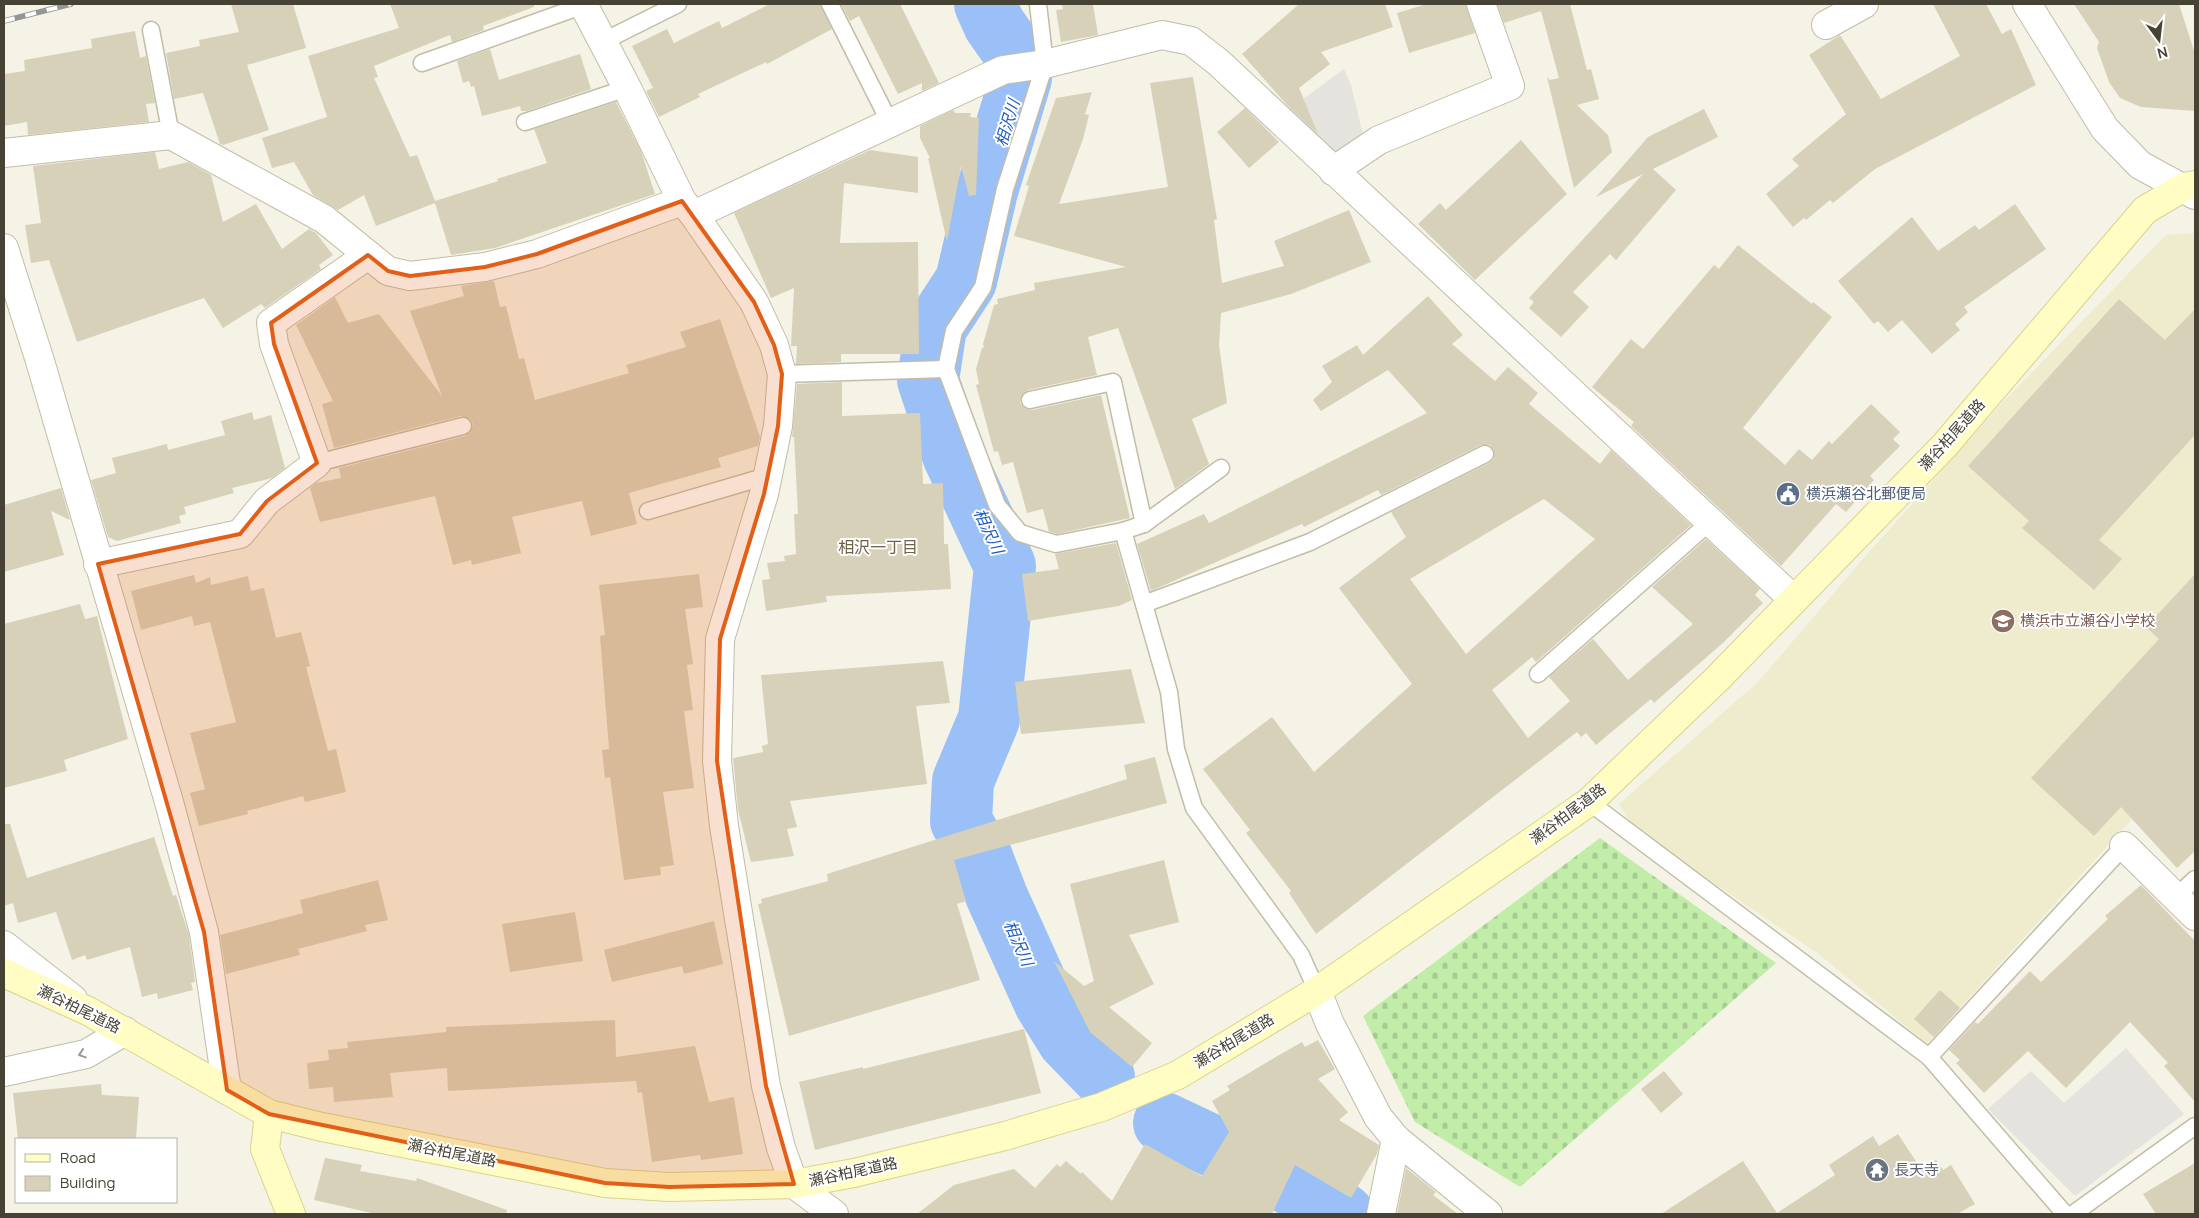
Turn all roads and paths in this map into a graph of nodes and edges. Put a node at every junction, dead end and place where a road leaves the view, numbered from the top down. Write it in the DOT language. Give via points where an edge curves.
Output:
graph roads {
  1 [pos="583,4"];
  2 [pos="678,4"];
  3 [pos="830,4"];
  4 [pos="1038,4"];
  5 [pos="1481,4"];
  6 [pos="1864,4"];
  7 [pos="2027,4"];
  8 [pos="1826,25"];
  9 [pos="151,30"];
  10 [pos="604,41"];
  11 [pos="422,62"];
  12 [pos="1038,65"];
  13 [pos="627,88"];
  14 [pos="525,122"];
  15 [pos="890,124"];
  16 [pos="171,135"];
  17 [pos="4,153"];
  18 [pos="1333,171"];
  19 [pos="2191,189"];
  20 [pos="688,208"];
  21 [pos="4,248"];
  22 [pos="368,255"];
  23 [pos="946,369"];
  24 [pos="782,374"];
  25 [pos="1030,400"];
  26 [pos="463,426"];
  27 [pos="1485,454"];
  28 [pos="317,463"];
  29 [pos="1221,468"];
  30 [pos="767,476"];
  31 [pos="648,511"];
  32 [pos="1711,521"];
  33 [pos="1144,524"];
  34 [pos="1123,531"];
  35 [pos="98,564"];
  36 [pos="1793,599"];
  37 [pos="1144,604"];
  38 [pos="1538,674"];
  39 [pos="1590,802"];
  40 [pos="2124,846"];
  41 [pos="2186,888"];
  42 [pos="2195,916"];
  43 [pos="4,945"];
  44 [pos="4,973"];
  45 [pos="1317,991"];
  46 [pos="88,1011"];
  47 [pos="125,1031"];
  48 [pos="1929,1057"];
  49 [pos="4,1072"];
  50 [pos="226,1090"];
  51 [pos="269,1114"];
  52 [pos="2195,1126"];
  53 [pos="1396,1138"];
  54 [pos="794,1184"];
  55 [pos="291,1214"];
  56 [pos="834,1214"];
  57 [pos="1381,1214"];
  58 [pos="1488,1214"];
  59 [pos="2065,1214"];
  60 [pos="2073,1214"];
  1 -- 10 [label="street"];
  1 -- 11 [label="lane"];
  2 -- 10 [label="lane"];
  3 -- 15 [label="lane"];
  4 -- 12 [label="lane"];
  5 -- 18 [label="street" via="1510,86 1379,140"];
  6 -- 8 [label="street"];
  7 -- 19 [label="street" via="2105,129 2140,164"];
  9 -- 16 [label="lane"];
  10 -- 13 [label="street"];
  12 -- 15 [label="street" via="1003,70"];
  12 -- 18 [label="street" via="1162,36 1191,42 1218,62"];
  12 -- 23 [label="lane" via="1004,189 983,287 954,331"];
  13 -- 14 [label="lane"];
  13 -- 20 [label="street"];
  15 -- 20 [label="street"];
  16 -- 17 [label="street"];
  16 -- 22 [label="street" via="324,219"];
  18 -- 32 [label="street"];
  19 -- 36 [label="main road, 瀬谷柏尾道路" via="2146,210 1944,445"];
  20 -- 22 [label="street" via="485,267 410,276 388,271"];
  20 -- 24 [label="street" via="754,302 774,345"];
  21 -- 35 [label="street"];
  22 -- 28 [label="street" via="271,323 274,344"];
  23 -- 24 [label="lane"];
  23 -- 34 [label="lane" via="997,505 1020,533 1056,544"];
  24 -- 30 [label="street" via="778,426"];
  25 -- 33 [label="lane" via="1113,382"];
  26 -- 28 [label="lane"];
  27 -- 37 [label="lane" via="1310,542"];
  28 -- 35 [label="street" via="267,501 240,534"];
  29 -- 33 [label="lane"];
  30 -- 31 [label="lane"];
  30 -- 54 [label="street" via="746,558 720,639 717,761 724,826 766,1086 780,1148"];
  32 -- 36 [label="street"];
  32 -- 38 [label="lane"];
  33 -- 34 [label="lane"];
  34 -- 37 [label="lane"];
  35 -- 50 [label="street" via="204,932"];
  36 -- 39 [label="main road, 瀬谷柏尾道路" via="1717,679"];
  37 -- 45 [label="lane" via="1169,692 1176,748 1194,808 1301,955"];
  39 -- 45 [label="main road, 瀬谷柏尾道路"];
  39 -- 48 [label="lane"];
  40 -- 41 [label="street"];
  40 -- 48 [label="lane"];
  41 -- 42 [label="street"];
  43 -- 46 [label="street"];
  44 -- 46 [label="main road, 瀬谷柏尾道路"];
  45 -- 53 [label="street" via="1330,1024 1378,1117"];
  45 -- 54 [label="main road, 瀬谷柏尾道路" via="1178,1075 1102,1108 1005,1136 854,1173"];
  46 -- 47 [label="main road, 瀬谷柏尾道路"];
  47 -- 49 [label="street, one-way" via="86,1054"];
  47 -- 50 [label="main road, 瀬谷柏尾道路"];
  48 -- 59 [label="lane"];
  50 -- 51 [label="main road, 瀬谷柏尾道路"];
  51 -- 54 [label="main road, 瀬谷柏尾道路" via="605,1183 669,1187"];
  51 -- 55 [label="main road" via="265,1149"];
  52 -- 60 [label="lane"];
  53 -- 57 [label="street"];
  53 -- 58 [label="street"];
  54 -- 56 [label="street"];
}
